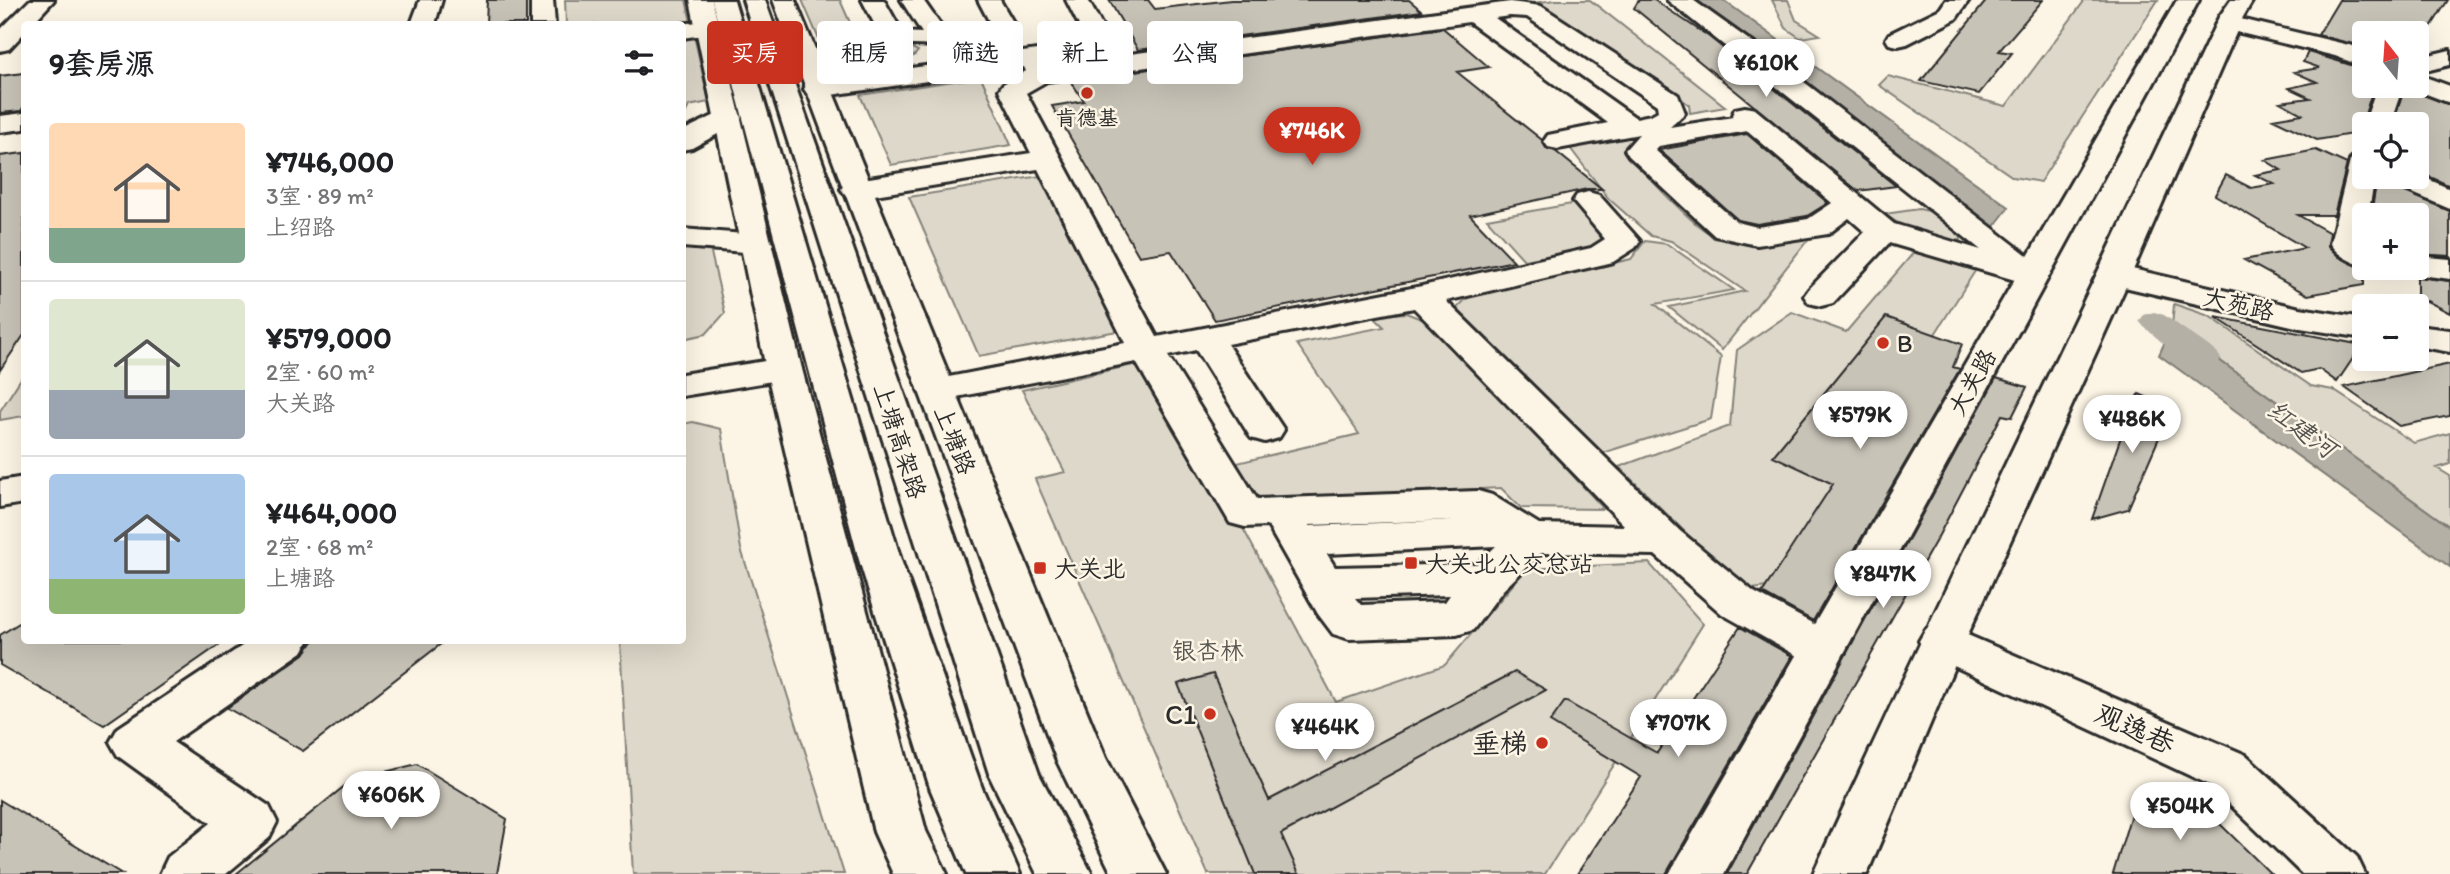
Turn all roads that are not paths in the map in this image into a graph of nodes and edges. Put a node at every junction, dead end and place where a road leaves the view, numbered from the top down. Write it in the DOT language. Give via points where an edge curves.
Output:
graph roads {
  1 [pos="43,0"];
  2 [pos="542,0"];
  3 [pos="754,0"];
  4 [pos="784,0"];
  5 [pos="873,0"];
  6 [pos="912,0"];
  7 [pos="989,0"];
  8 [pos="1077,0"];
  9 [pos="1678,0"];
  10 [pos="1958,0"];
  11 [pos="2188,0"];
  12 [pos="1464,7"];
  13 [pos="2235,11"];
  14 [pos="704,15"];
  15 [pos="22,21"];
  16 [pos="543,21"];
  17 [pos="929,21"];
  18 [pos="1000,21"];
  19 [pos="1088,21"];
  20 [pos="21,23"];
  21 [pos="927,38"];
  22 [pos="1898,39"];
  23 [pos="0,44"];
  24 [pos="1133,44"];
  25 [pos="1133,53"];
  26 [pos="2352,55"];
  27 [pos="2450,57"];
  28 [pos="2429,63"];
  29 [pos="1023,66"];
  30 [pos="1037,66"];
  31 [pos="927,73"];
  32 [pos="2429,87"];
  33 [pos="817,89"];
  34 [pos="2450,95"];
  35 [pos="729,117"];
  36 [pos="21,121"];
  37 [pos="0,124"];
  38 [pos="1631,127"];
  39 [pos="686,140"];
  40 [pos="1558,141"];
  41 [pos="1048,159"];
  42 [pos="856,189"];
  43 [pos="2424,189"];
  44 [pos="1588,201"];
  45 [pos="2450,201"];
  46 [pos="1850,204"];
  47 [pos="2352,216"];
  48 [pos="1883,232"];
  49 [pos="686,238"];
  50 [pos="757,244"];
  51 [pos="2352,248"];
  52 [pos="2429,266"];
  53 [pos="2450,269"];
  54 [pos="2032,275"];
  55 [pos="2115,275"];
  56 [pos="1422,296"];
  57 [pos="1821,296"];
  58 [pos="2352,326"];
  59 [pos="1206,338"];
  60 [pos="2429,338"];
  61 [pos="2450,341"];
  62 [pos="1146,349"];
  63 [pos="784,369"];
  64 [pos="686,384"];
  65 [pos="936,390"];
  66 [pos="1265,430"];
  67 [pos="1289,527"];
  68 [pos="1525,534"];
  69 [pos="1665,541"];
  70 [pos="1942,640"];
  71 [pos="280,644"];
  72 [pos="1822,649"];
  73 [pos="187,874"];
  74 [pos="920,874"];
  75 [pos="993,874"];
  76 [pos="1065,874"];
  77 [pos="1139,874"];
  78 [pos="1696,874"];
  79 [pos="1840,874"];
  80 [pos="2338,874"];
  1 -- 15 [label="main road"];
  2 -- 16 [label="main road"];
  3 -- 76 [label="main road, 上塘高架路" via="1015,777"];
  4 -- 33 [label="main road, 上塘路"];
  5 -- 21 [label="main road" via="894,39"];
  6 -- 17 [label="main road"];
  7 -- 18 [label="main road"];
  8 -- 19 [label="main road"];
  9 -- 54 [label="main road"];
  10 -- 22 [label="main road" via="1948,14"];
  11 -- 54 [label="main road, 大关路"];
  12 -- 24 [label="main road"];
  12 -- 25 [label="main road"];
  12 -- 38 [label="main road"];
  12 -- 38 [label="main road" via="1533,11 1669,101 1672,113 1660,121"];
  13 -- 26 [label="main road"];
  13 -- 55 [label="main road"];
  14 -- 35 [label="main road"];
  14 -- 75 [label="main road, 上塘高架路" via="956,788"];
  20 -- 23 [label="main road"];
  27 -- 28 [label="main road"];
  29 -- 30 [label="main road"];
  30 -- 41 [label="main road" via="1012,90"];
  31 -- 33 [label="main road"];
  32 -- 34 [label="main road"];
  33 -- 42 [label="main road, 上塘路"];
  35 -- 39 [label="main road"];
  35 -- 50 [label="main road"];
  36 -- 37 [label="main road"];
  38 -- 40 [label="main road"];
  41 -- 42 [label="main road"];
  41 -- 62 [label="main road"];
  42 -- 65 [label="main road, 上塘路"];
  43 -- 45 [label="main road"];
  44 -- 56 [label="main road" via="1624,241 1602,255"];
  46 -- 46 [label="main road" via="1750,118 1650,139 1639,150 1727,229 1757,236 1817,226"];
  46 -- 48 [label="main road"];
  47 -- 51 [label="main road" via="2346,244"];
  48 -- 54 [label="main road"];
  48 -- 57 [label="main road"];
  49 -- 50 [label="main road"];
  50 -- 63 [label="main road"];
  52 -- 53 [label="main road"];
  54 -- 72 [label="main road, 大关路"];
  55 -- 58 [label="main road, 大苑路"];
  55 -- 70 [label="main road"];
  56 -- 59 [label="main road"];
  56 -- 69 [label="main road"];
  59 -- 62 [label="main road"];
  59 -- 66 [label="main road"];
  60 -- 61 [label="main road"];
  62 -- 65 [label="main road"];
  62 -- 67 [label="main road" via="1245,513"];
  63 -- 64 [label="main road"];
  63 -- 74 [label="main road" via="900,832"];
  65 -- 77 [label="main road, 上塘路" via="1082,761"];
  67 -- 68 [label="main road"];
  67 -- 68 [label="main road" via="1349,622 1457,618"];
  68 -- 69 [label="main road"];
  69 -- 72 [label="main road" via="1738,603"];
  70 -- 79 [label="main road"];
  70 -- 80 [label="main road, 观逸巷" via="2228,770"];
  71 -- 73 [label="main road" via="135,742 251,822"];
  72 -- 78 [label="main road, 大关路"];
}
